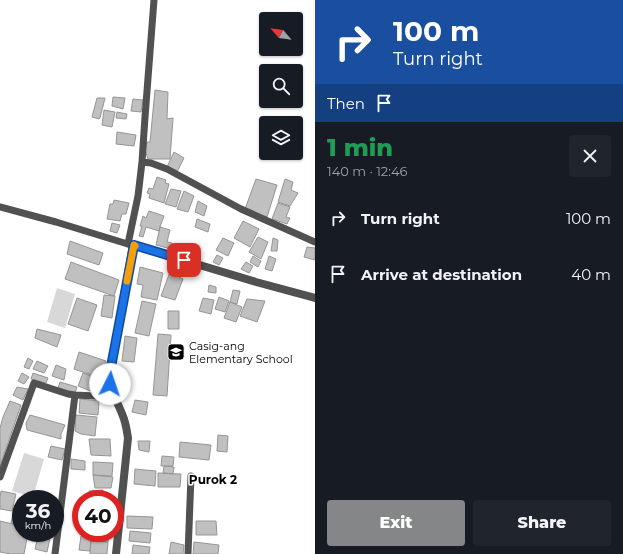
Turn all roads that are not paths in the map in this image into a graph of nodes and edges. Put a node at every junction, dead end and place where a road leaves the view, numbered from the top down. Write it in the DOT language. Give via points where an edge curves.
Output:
graph roads {
  1 [pos="154,0"];
  2 [pos="142,162"];
  3 [pos="0,207"];
  4 [pos="315,242"];
  5 [pos="131,244"];
  6 [pos="315,298"];
  7 [pos="75,395"];
  8 [pos="114,396"];
  9 [pos="191,476"];
  10 [pos="0,477"];
  11 [pos="55,554"];
  12 [pos="116,554"];
  13 [pos="188,554"];
  1 -- 2 [label="street"];
  2 -- 4 [label="street" via="166,169 241,209"];
  2 -- 5 [label="street"];
  3 -- 5 [label="street"];
  5 -- 6 [label="street"];
  5 -- 8 [label="street" via="110,371 110,384"];
  7 -- 8 [label="street"];
  7 -- 10 [label="street" via="34,383"];
  7 -- 11 [label="street"];
  8 -- 12 [label="street" via="125,420 128,438"];
  9 -- 13 [label="street"];
}
